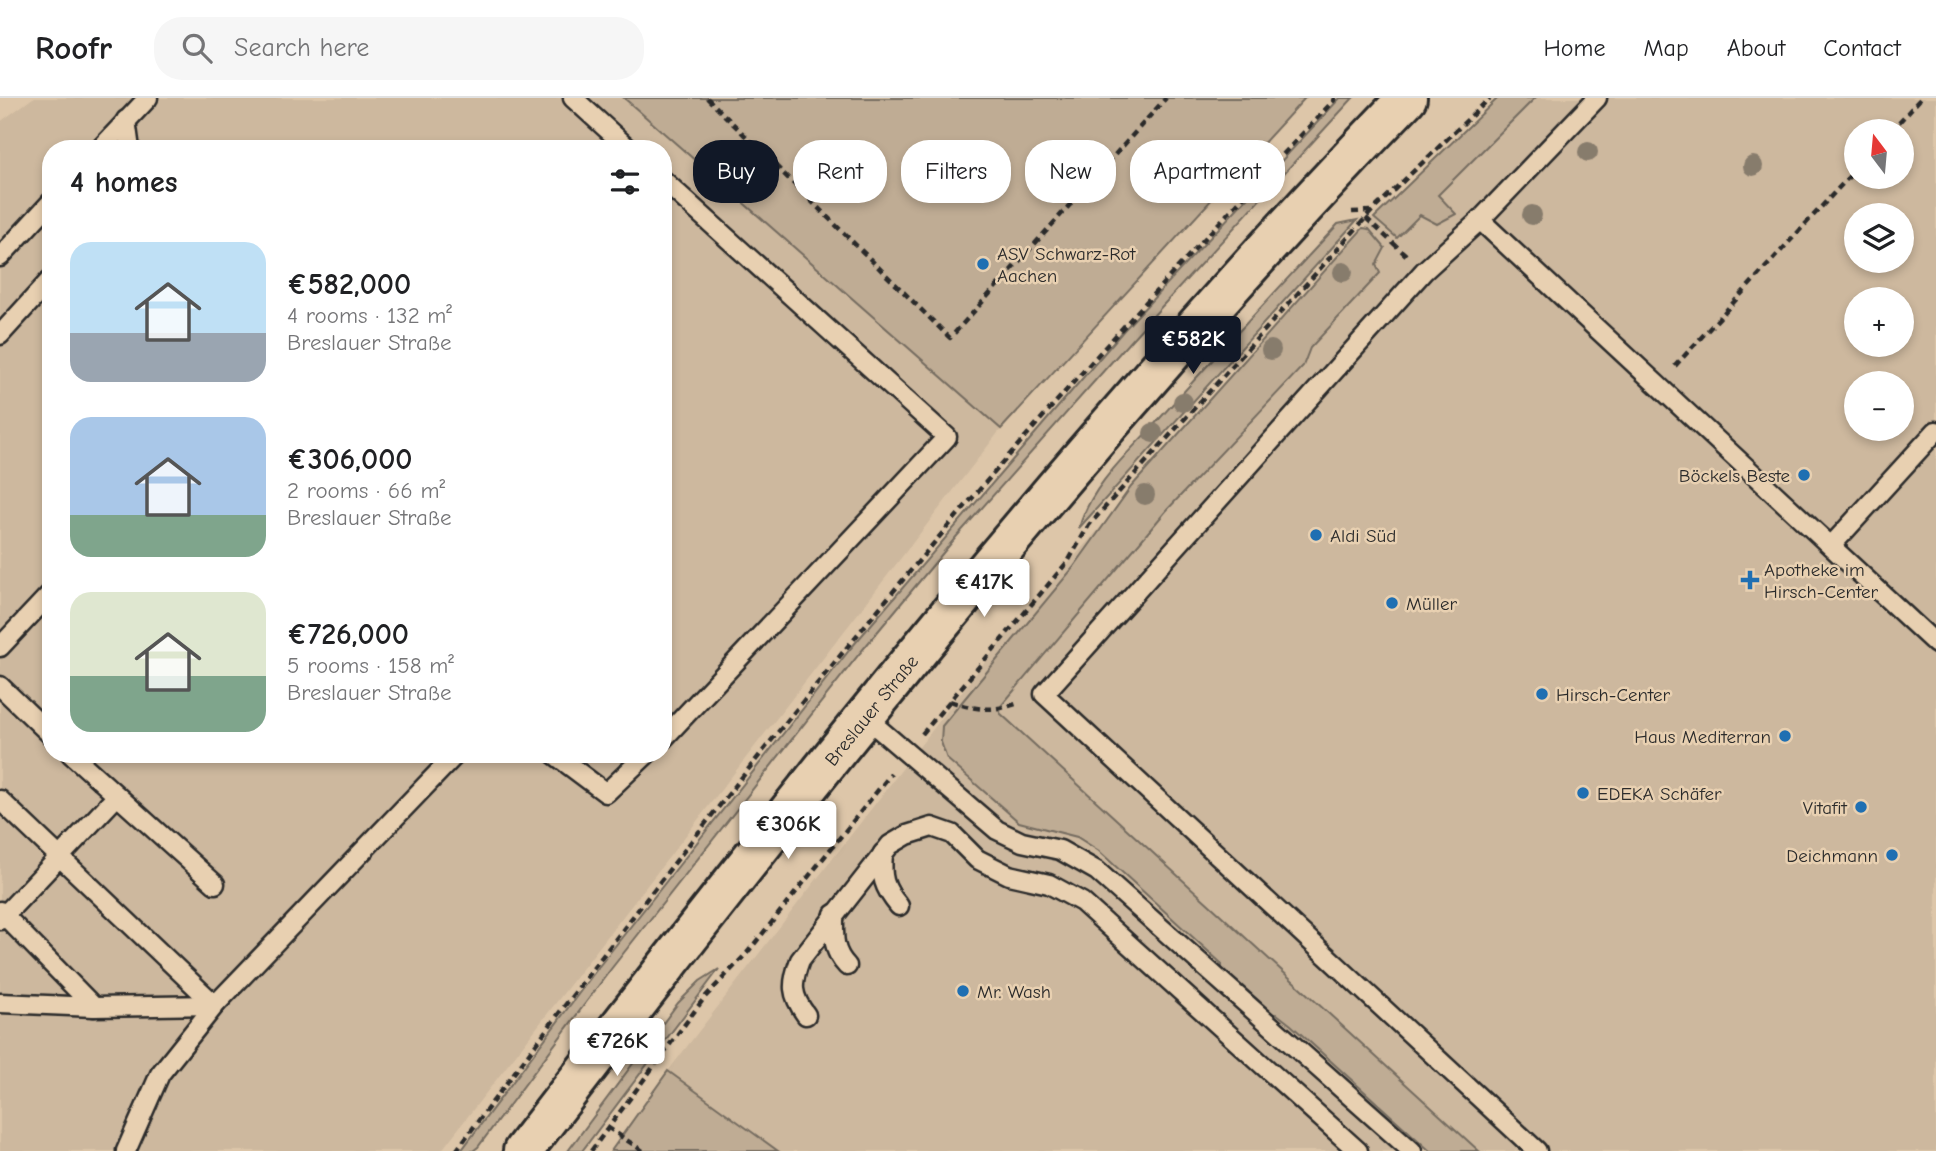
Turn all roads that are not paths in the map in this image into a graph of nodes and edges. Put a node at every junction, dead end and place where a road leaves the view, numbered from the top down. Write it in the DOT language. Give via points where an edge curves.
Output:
graph roads {
  1 [pos="148,98"];
  2 [pos="573,98"];
  3 [pos="1407,98"];
  4 [pos="1597,98"];
  5 [pos="126,120"];
  6 [pos="108,140"];
  7 [pos="129,140"];
  8 [pos="619,140"];
  9 [pos="672,188"];
  10 [pos="42,212"];
  11 [pos="1480,220"];
  12 [pos="0,257"];
  13 [pos="42,289"];
  14 [pos="0,335"];
  15 [pos="1936,431"];
  16 [pos="1831,547"];
  17 [pos="42,603"];
  18 [pos="1936,644"];
  19 [pos="0,647"];
  20 [pos="0,686"];
  21 [pos="865,717"];
  22 [pos="672,722"];
  23 [pos="42,726"];
  24 [pos="80,763"];
  25 [pos="447,763"];
  26 [pos="566,763"];
  27 [pos="638,763"];
  28 [pos="116,797"];
  29 [pos="0,800"];
  30 [pos="883,853"];
  31 [pos="61,857"];
  32 [pos="215,884"];
  33 [pos="900,906"];
  34 [pos="834,914"];
  35 [pos="2,915"];
  36 [pos="848,966"];
  37 [pos="0,1003"];
  38 [pos="215,1005"];
  39 [pos="94,1007"];
  40 [pos="806,1015"];
  41 [pos="126,1151"];
  42 [pos="523,1151"];
  43 [pos="1358,1151"];
  44 [pos="1412,1151"];
  45 [pos="1536,1151"];
  1 -- 5 [label="lane"];
  2 -- 8 [label="lane"];
  3 -- 21 [label="main road, Breslauer Straße" via="1058,483"];
  4 -- 11 [label="lane"];
  5 -- 6 [label="lane"];
  5 -- 7 [label="lane"];
  9 -- 22 [label="lane" via="947,437"];
  10 -- 12 [label="lane"];
  11 -- 16 [label="lane"];
  11 -- 45 [label="lane" via="1423,271 1044,694"];
  13 -- 14 [label="lane"];
  15 -- 16 [label="lane"];
  16 -- 18 [label="lane"];
  17 -- 19 [label="lane"];
  20 -- 23 [label="lane"];
  21 -- 42 [label="main road, Breslauer Straße"];
  21 -- 44 [label="lane" via="997,830 1022,842 1060,850 1097,871"];
  24 -- 28 [label="lane"];
  25 -- 38 [label="lane"];
  26 -- 27 [label="lane" via="606,793"];
  28 -- 31 [label="lane"];
  28 -- 32 [label="lane"];
  29 -- 31 [label="lane"];
  30 -- 33 [label="lane" via="881,877"];
  30 -- 34 [label="lane"];
  30 -- 43 [label="lane" via="907,835 932,827 952,834 977,859 1009,876 1049,884 1082,902"];
  31 -- 35 [label="lane"];
  31 -- 38 [label="lane"];
  34 -- 36 [label="lane" via="837,955"];
  34 -- 40 [label="lane" via="800,960 792,982 794,998"];
  35 -- 39 [label="lane"];
  37 -- 39 [label="lane"];
  38 -- 39 [label="lane"];
  38 -- 41 [label="lane" via="160,1074"];
}
